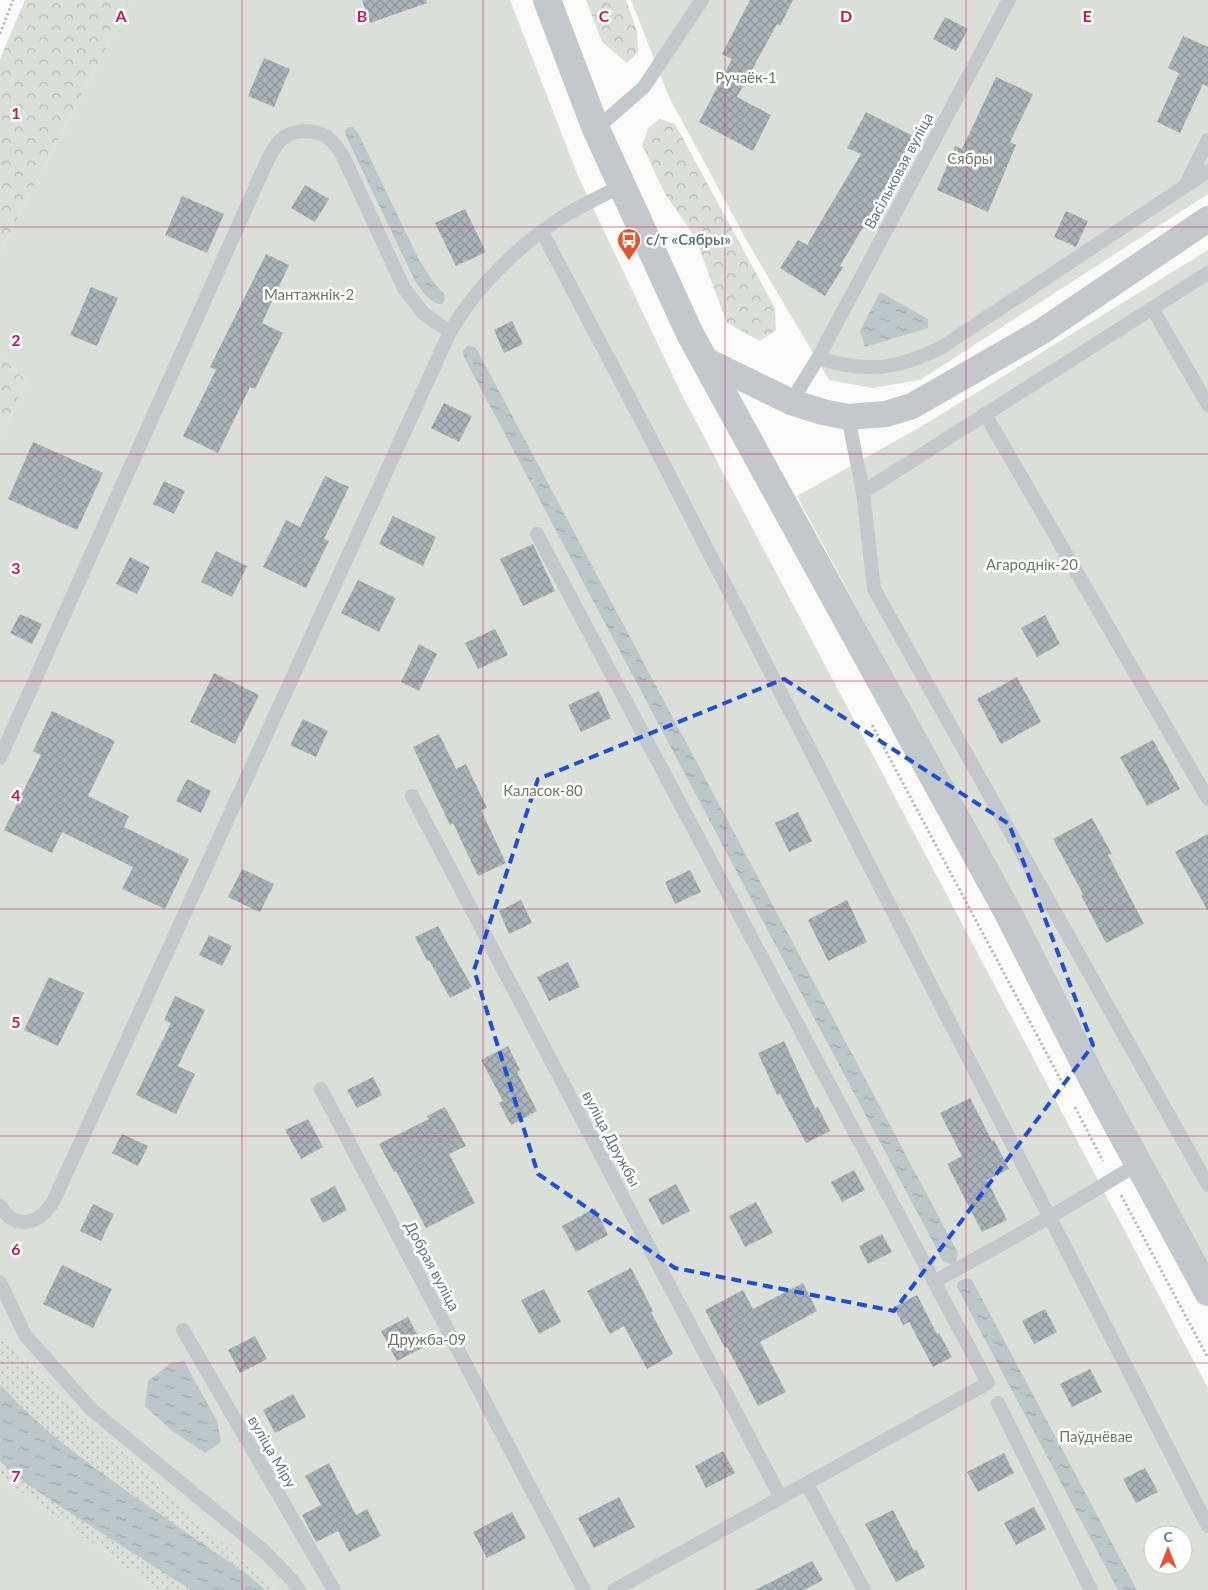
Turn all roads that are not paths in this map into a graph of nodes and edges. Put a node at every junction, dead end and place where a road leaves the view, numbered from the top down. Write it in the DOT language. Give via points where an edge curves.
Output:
graph roads {
  1 [pos="547,0"];
  2 [pos="702,0"];
  3 [pos="1009,0"];
  4 [pos="596,129"];
  5 [pos="1208,140"];
  6 [pos="1208,171"];
  7 [pos="621,186"];
  8 [pos="1185,186"];
  9 [pos="1208,219"];
  10 [pos="542,232"];
  11 [pos="1208,273"];
  12 [pos="1152,308"];
  13 [pos="450,332"];
  14 [pos="818,358"];
  15 [pos="706,360"];
  16 [pos="791,402"];
  17 [pos="1208,405"];
  18 [pos="985,414"];
  19 [pos="848,417"];
  20 [pos="864,492"];
  21 [pos="537,534"];
  22 [pos="0,758"];
  23 [pos="412,796"];
  24 [pos="1208,799"];
  25 [pos="322,1089"];
  26 [pos="1138,1164"];
  27 [pos="1208,1185"];
  28 [pos="0,1206"];
  29 [pos="1050,1217"];
  30 [pos="0,1282"];
  31 [pos="934,1282"];
  32 [pos="1208,1292"];
  33 [pos="183,1330"];
  34 [pos="998,1403"];
  35 [pos="807,1484"];
  36 [pos="781,1498"];
  37 [pos="1208,1526"];
  38 [pos="299,1590"];
  39 [pos="334,1590"];
  40 [pos="584,1590"];
  41 [pos="614,1590"];
  42 [pos="864,1590"];
  43 [pos="1091,1590"];
  1 -- 4 [label="street"];
  2 -- 4 [label="lane" via="644,88"];
  3 -- 14 [label="lane, Васільковая вуліца"];
  4 -- 7 [label="street"];
  5 -- 8 [label="lane"];
  6 -- 8 [label="lane"];
  7 -- 10 [label="lane" via="569,213"];
  7 -- 15 [label="street" via="690,334"];
  8 -- 14 [label="lane" via="942,347 918,359 892,366 865,368"];
  9 -- 19 [label="street" via="1040,332 912,406 886,414"];
  10 -- 13 [label="lane" via="478,291"];
  10 -- 29 [label="lane" via="642,420"];
  11 -- 12 [label="lane"];
  12 -- 17 [label="lane"];
  12 -- 18 [label="lane"];
  13 -- 22 [label="lane" via="423,312 404,288 335,144 321,134 304,131 283,138 268,159"];
  13 -- 28 [label="lane" via="54,1200 43,1216 27,1222 10,1218"];
  14 -- 16 [label="lane, Васільковая вуліца"];
  15 -- 16 [label="street"];
  15 -- 26 [label="street" via="1006,909"];
  16 -- 19 [label="street"];
  18 -- 20 [label="lane"];
  18 -- 24 [label="lane"];
  19 -- 20 [label="lane"];
  20 -- 27 [label="lane" via="874,589"];
  21 -- 31 [label="lane"];
  23 -- 36 [label="lane, вуліца Дружбы"];
  25 -- 40 [label="lane, Добрая вуліца"];
  26 -- 29 [label="lane"];
  26 -- 32 [label="street"];
  29 -- 31 [label="lane"];
  29 -- 37 [label="lane"];
  30 -- 38 [label="lane" via="25,1335 92,1410 265,1552"];
  31 -- 35 [label="lane" via="988,1383"];
  33 -- 39 [label="lane, вуліца Міру"];
  34 -- 43 [label="lane"];
  35 -- 36 [label="lane"];
  35 -- 42 [label="lane"];
  36 -- 41 [label="lane"];
}
